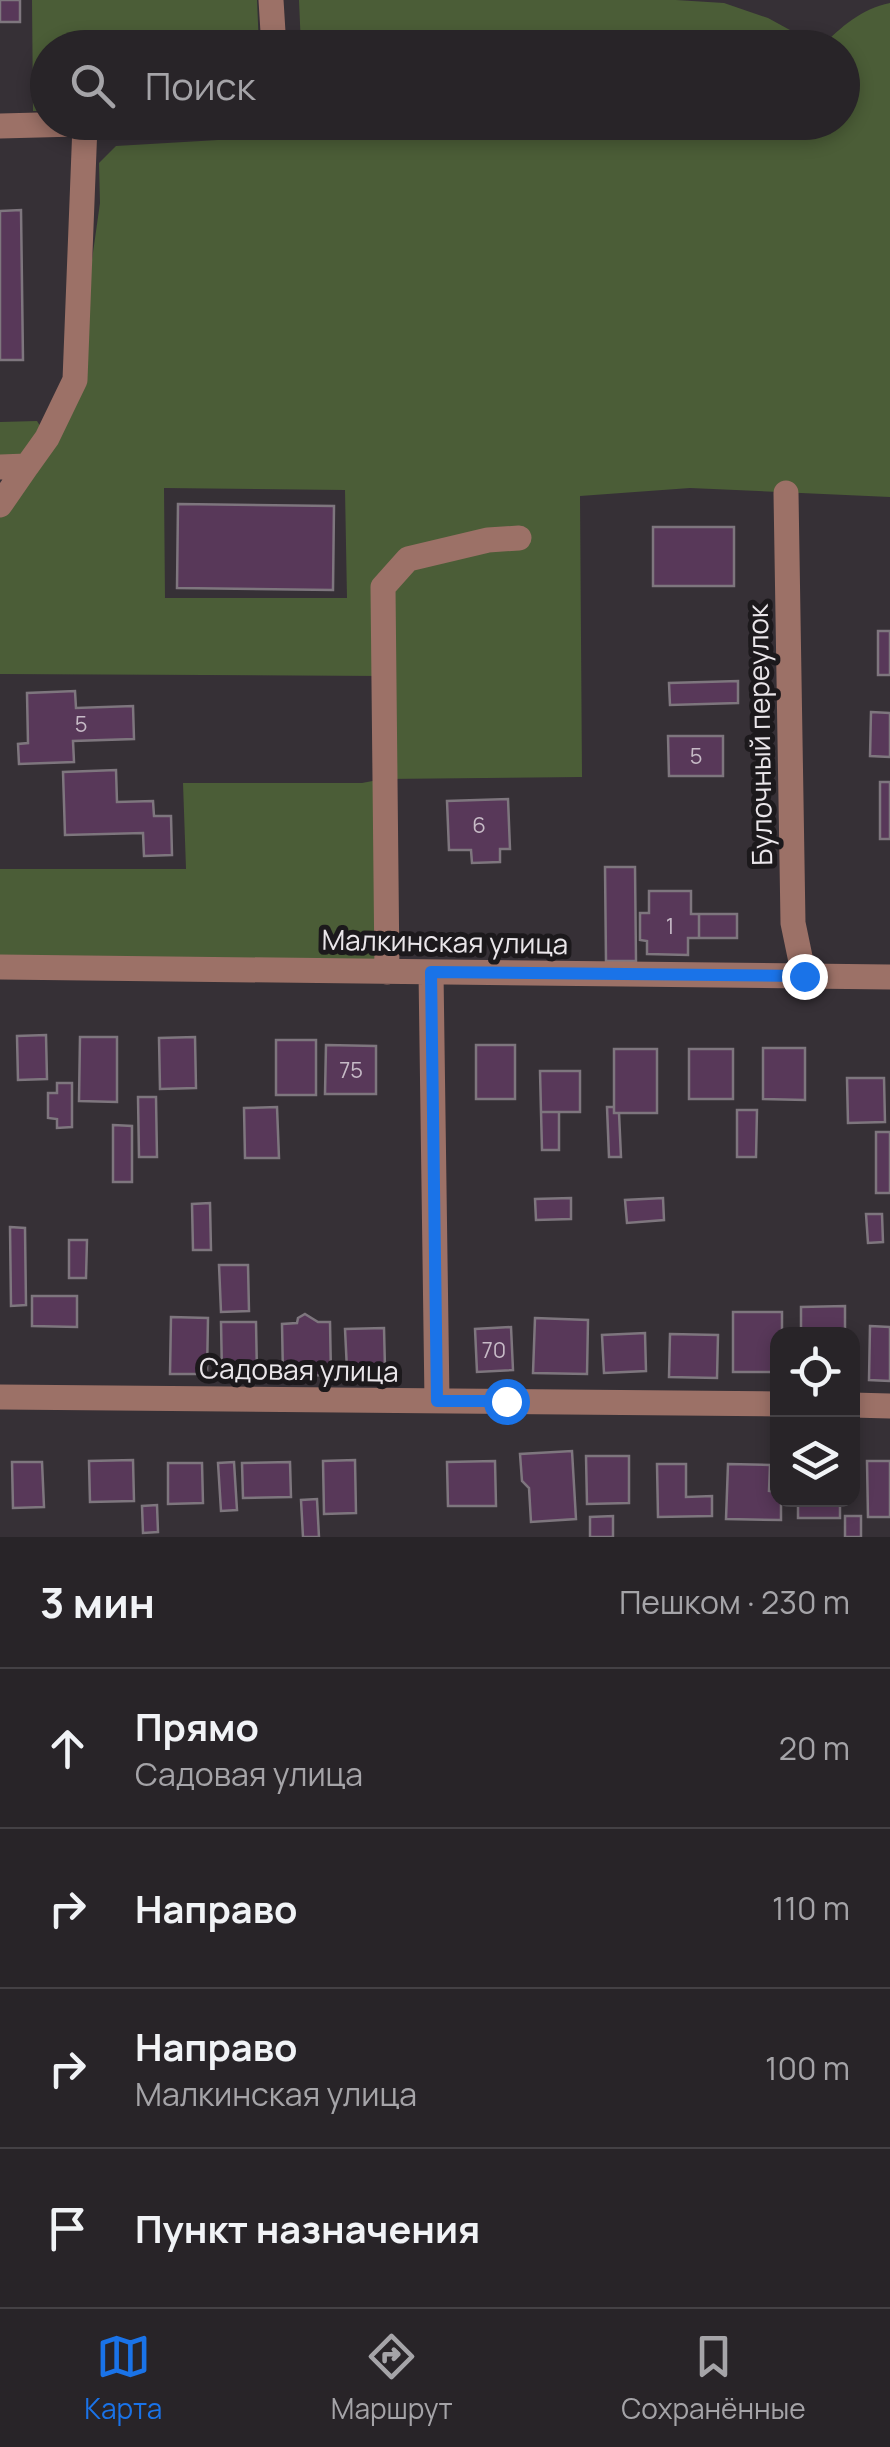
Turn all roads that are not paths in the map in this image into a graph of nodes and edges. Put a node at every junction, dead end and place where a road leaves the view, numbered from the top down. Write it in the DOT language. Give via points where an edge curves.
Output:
graph roads {
  1 [pos="271,0"];
  2 [pos="273,30"];
  3 [pos="0,126"];
  4 [pos="30,126"];
  5 [pos="84,140"];
  6 [pos="28,466"];
  7 [pos="0,467"];
  8 [pos="786,492"];
  9 [pos="0,505"];
  10 [pos="519,538"];
  11 [pos="0,967"];
  12 [pos="387,972"];
  13 [pos="431,972"];
  14 [pos="804,976"];
  15 [pos="890,977"];
  16 [pos="0,1397"];
  17 [pos="437,1401"];
  18 [pos="770,1404"];
  19 [pos="860,1405"];
  20 [pos="890,1406"];
  1 -- 2 [label="street"];
  3 -- 4 [label="street"];
  5 -- 6 [label="street" via="75,380"];
  6 -- 7 [label="street"];
  6 -- 9 [label="street"];
  8 -- 14 [label="street, Булочный переулок" via="793,923"];
  10 -- 12 [label="street" via="408,558 383,587"];
  11 -- 12 [label="street, Малкинская улица"];
  12 -- 13 [label="street, Малкинская улица"];
  13 -- 14 [label="street, Малкинская улица"];
  13 -- 17 [label="street"];
  14 -- 15 [label="street, Малкинская улица"];
  16 -- 17 [label="street, Садовая улица"];
  17 -- 18 [label="street, Садовая улица"];
  19 -- 20 [label="street"];
}
